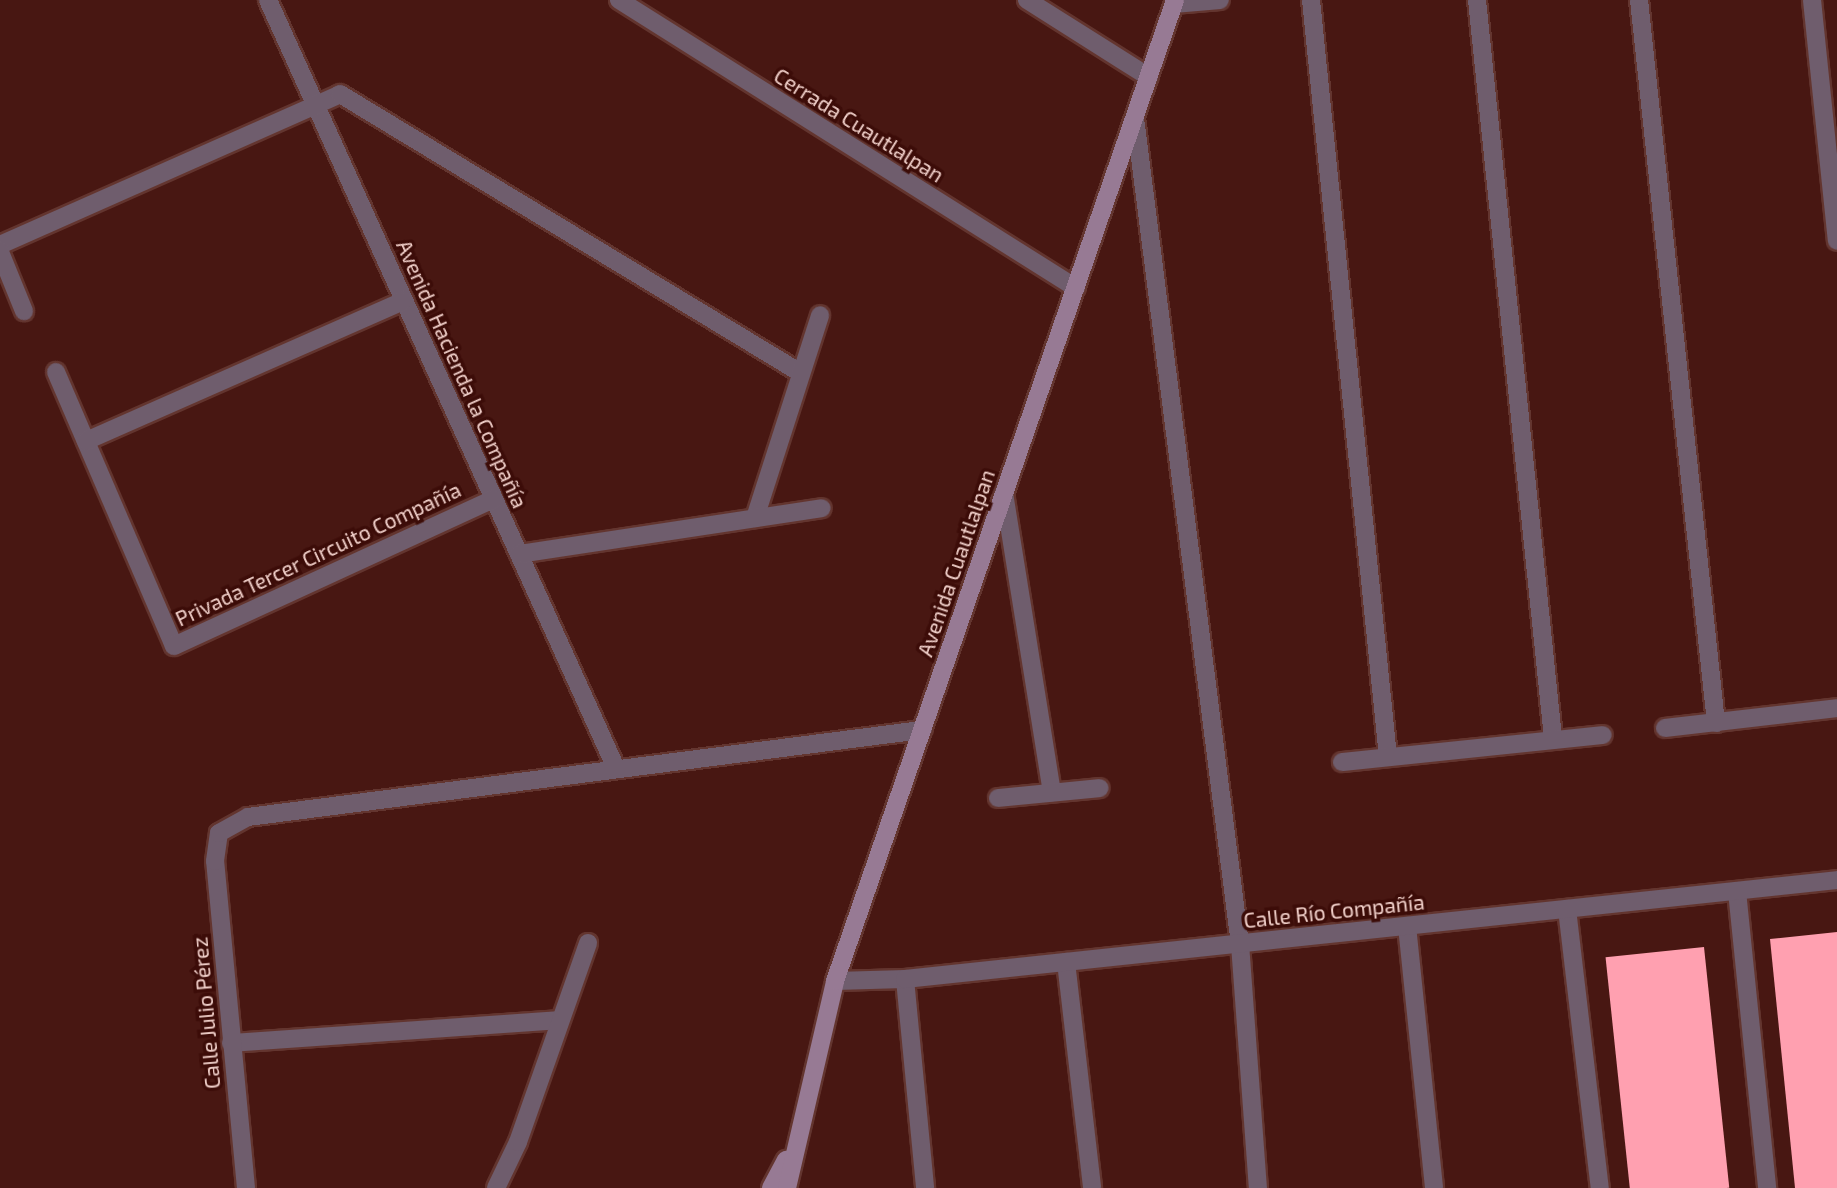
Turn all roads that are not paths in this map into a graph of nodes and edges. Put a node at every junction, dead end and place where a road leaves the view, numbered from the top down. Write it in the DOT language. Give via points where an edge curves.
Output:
graph roads {
  1 [pos="268,0"];
  2 [pos="619,0"];
  3 [pos="1027,0"];
  4 [pos="1220,0"];
  5 [pos="1311,0"];
  6 [pos="1477,0"];
  7 [pos="1639,0"];
  8 [pos="1812,0"];
  9 [pos="1175,2"];
  10 [pos="1149,76"];
  11 [pos="316,105"];
  12 [pos="1135,118"];
  13 [pos="1837,241"];
  14 [pos="0,245"];
  15 [pos="0,252"];
  16 [pos="1076,288"];
  17 [pos="404,301"];
  18 [pos="24,311"];
  19 [pos="820,315"];
  20 [pos="56,372"];
  21 [pos="799,372"];
  22 [pos="86,440"];
  23 [pos="1004,493"];
  24 [pos="494,499"];
  25 [pos="822,508"];
  26 [pos="755,518"];
  27 [pos="519,554"];
  28 [pos="1837,709"];
  29 [pos="1716,723"];
  30 [pos="1665,728"];
  31 [pos="922,730"];
  32 [pos="1603,735"];
  33 [pos="1553,738"];
  34 [pos="1388,757"];
  35 [pos="1342,762"];
  36 [pos="615,766"];
  37 [pos="1100,788"];
  38 [pos="1052,792"];
  39 [pos="998,797"];
  40 [pos="1837,880"];
  41 [pos="1737,891"];
  42 [pos="1566,909"];
  43 [pos="1407,926"];
  44 [pos="588,943"];
  45 [pos="1240,944"];
  46 [pos="1066,962"];
  47 [pos="905,979"];
  48 [pos="835,981"];
  49 [pos="559,1020"];
  50 [pos="231,1043"];
  51 [pos="795,1145"];
  52 [pos="246,1188"];
  53 [pos="496,1188"];
  54 [pos="771,1188"];
  55 [pos="787,1188"];
  56 [pos="925,1188"];
  57 [pos="1091,1188"];
  58 [pos="1258,1188"];
  59 [pos="1434,1188"];
  60 [pos="1600,1188"];
  61 [pos="1767,1188"];
  1 -- 11 [label="street, Avenida Hacienda la Compañía"];
  2 -- 16 [label="street, Cerrada Cuautlalpan"];
  3 -- 10 [label="street"];
  4 -- 9 [label="street"];
  5 -- 34 [label="street"];
  6 -- 33 [label="street"];
  7 -- 29 [label="street"];
  8 -- 13 [label="street"];
  9 -- 10 [label="street, Avenida Cuautlalpan"];
  10 -- 12 [label="street, Avenida Cuautlalpan"];
  11 -- 14 [label="street"];
  11 -- 17 [label="street, Avenida Hacienda la Compañía"];
  11 -- 21 [label="street" via="340,94"];
  12 -- 16 [label="street, Avenida Cuautlalpan"];
  12 -- 45 [label="street"];
  15 -- 18 [label="street"];
  16 -- 23 [label="street, Avenida Cuautlalpan"];
  17 -- 22 [label="street"];
  17 -- 24 [label="street, Avenida Hacienda la Compañía"];
  19 -- 21 [label="street"];
  20 -- 22 [label="street, Privada Tercer Circuito Compañía"];
  21 -- 26 [label="street"];
  22 -- 24 [label="street, Privada Tercer Circuito Compañía" via="174,646"];
  23 -- 31 [label="street, Avenida Cuautlalpan"];
  23 -- 38 [label="street"];
  24 -- 27 [label="street, Avenida Hacienda la Compañía"];
  25 -- 26 [label="street"];
  26 -- 27 [label="street"];
  27 -- 36 [label="street, Avenida Hacienda la Compañía"];
  28 -- 29 [label="street"];
  29 -- 30 [label="street"];
  31 -- 36 [label="street"];
  31 -- 48 [label="street, Avenida Cuautlalpan"];
  32 -- 33 [label="street"];
  33 -- 34 [label="street"];
  34 -- 35 [label="street"];
  36 -- 50 [label="street, Calle Julio Pérez" via="248,817 219,833 215,861"];
  37 -- 38 [label="street"];
  38 -- 39 [label="street"];
  40 -- 41 [label="street, Calle Río Compañía"];
  41 -- 42 [label="street, Calle Río Compañía"];
  41 -- 61 [label="street"];
  42 -- 43 [label="street, Calle Río Compañía"];
  42 -- 60 [label="street"];
  43 -- 45 [label="street, Calle Río Compañía"];
  43 -- 59 [label="street"];
  44 -- 49 [label="street"];
  45 -- 46 [label="street, Calle Río Compañía"];
  45 -- 58 [label="street"];
  46 -- 47 [label="street, Calle Río Compañía"];
  46 -- 57 [label="street"];
  47 -- 48 [label="street, Calle Río Compañía"];
  47 -- 56 [label="street"];
  48 -- 51 [label="street, Avenida Cuautlalpan"];
  49 -- 50 [label="street"];
  49 -- 53 [label="street" via="518,1142"];
  50 -- 52 [label="street, Calle Julio Pérez"];
  51 -- 54 [label="street, Avenida Cuautlalpan"];
  51 -- 55 [label="street, Avenida Cuautlalpan"];
}
